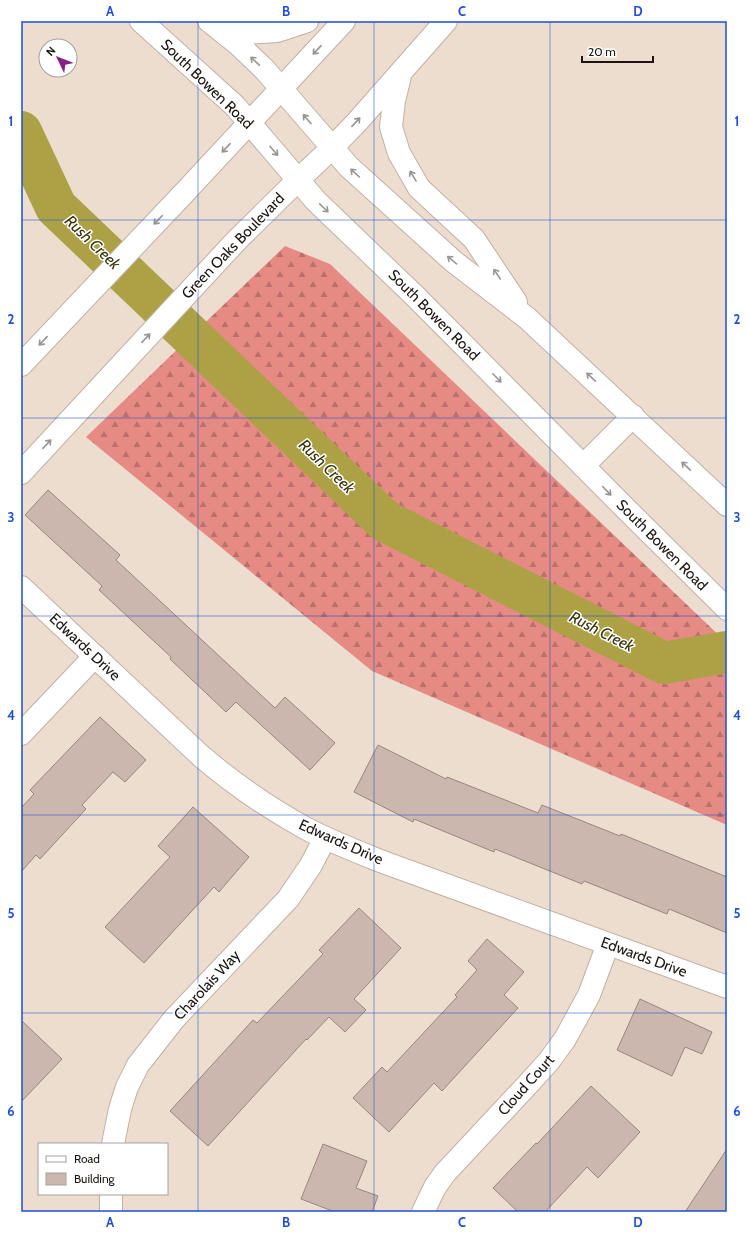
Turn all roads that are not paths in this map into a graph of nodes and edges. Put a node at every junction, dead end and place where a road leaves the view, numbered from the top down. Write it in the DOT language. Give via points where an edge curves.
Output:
graph roads {
  1 [pos="142,21"];
  2 [pos="209,21"];
  3 [pos="214,21"];
  4 [pos="307,21"];
  5 [pos="344,21"];
  6 [pos="446,21"];
  7 [pos="401,72"];
  8 [pos="282,89"];
  9 [pos="249,123"];
  10 [pos="332,148"];
  11 [pos="298,179"];
  12 [pos="527,318"];
  13 [pos="21,365"];
  14 [pos="632,416"];
  15 [pos="584,466"];
  16 [pos="21,473"];
  17 [pos="720,499"];
  18 [pos="21,587"];
  19 [pos="727,609"];
  20 [pos="95,656"];
  21 [pos="21,734"];
  22 [pos="325,838"];
  23 [pos="608,944"];
  24 [pos="727,987"];
  25 [pos="114,1143"];
  26 [pos="111,1195"];
  27 [pos="111,1212"];
  28 [pos="423,1212"];
  1 -- 9 [label="main road, South Bowen Road" via="235,106"];
  8 -- 2 [label="main road, one-way" via="239,45"];
  3 -- 4 [label="main road" via="244,32 277,31"];
  5 -- 8 [label="main road, one-way"];
  6 -- 7 [label="main road, Green Oaks Boulevard"];
  10 -- 7 [label="main road, Green Oaks Boulevard, one-way"];
  12 -- 7 [label="main road, one-way" via="474,239 419,188 399,153 391,127"];
  8 -- 9 [label="main road"];
  10 -- 8 [label="main road, one-way"];
  9 -- 11 [label="main road, South Bowen Road, one-way"];
  9 -- 13 [label="main road, one-way"];
  10 -- 11 [label="main road, Green Oaks Boulevard"];
  12 -- 10 [label="main road, one-way" via="453,261 348,167"];
  11 -- 15 [label="main road, South Bowen Road, one-way" via="316,201 416,297"];
  16 -- 11 [label="main road, Green Oaks Boulevard, one-way" via="237,240"];
  14 -- 12 [label="main road, one-way"];
  14 -- 15 [label="main road"];
  17 -- 14 [label="main road, one-way"];
  15 -- 19 [label="main road, South Bowen Road, one-way"];
  18 -- 20 [label="main road, Edwards Drive"];
  20 -- 21 [label="main road"];
  20 -- 22 [label="main road, Edwards Drive" via="219,771 264,803"];
  22 -- 23 [label="main road, Edwards Drive"];
  22 -- 25 [label="main road, Charolais Way" via="288,900 174,1019 138,1065 120,1109"];
  23 -- 24 [label="main road, Edwards Drive"];
  23 -- 28 [label="main road, Cloud Court" via="589,996 565,1039 549,1061 445,1173"];
  26 -- 27 [label="main road"];
}
